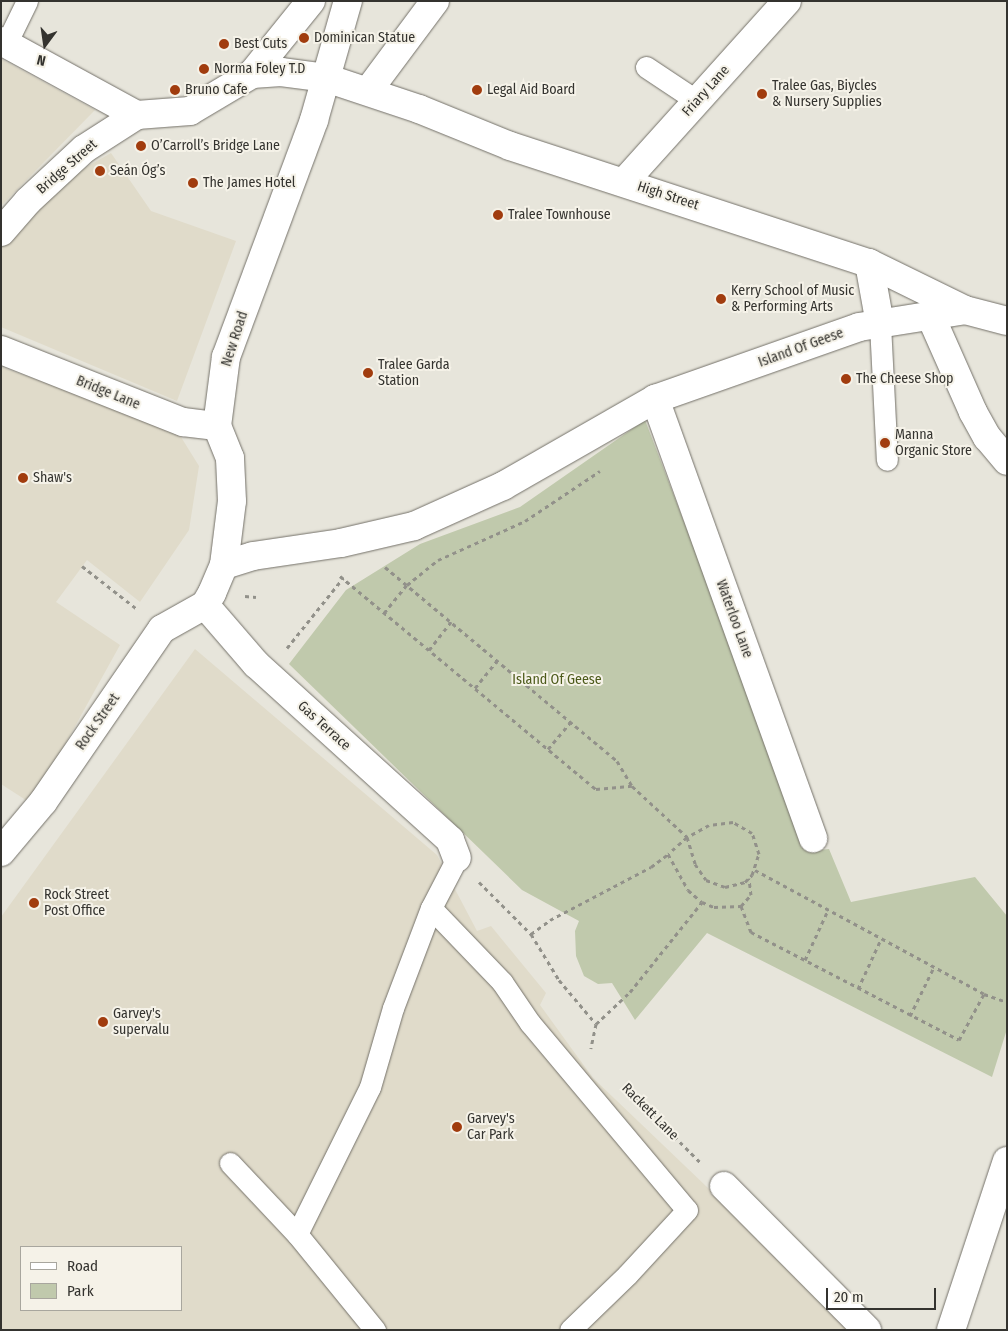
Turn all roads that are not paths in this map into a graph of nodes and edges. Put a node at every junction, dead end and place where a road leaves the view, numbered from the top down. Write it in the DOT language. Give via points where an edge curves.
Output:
graph roads {
  1 [pos="27,1"];
  2 [pos="311,1"];
  3 [pos="348,1"];
  4 [pos="435,1"];
  5 [pos="787,1"];
  6 [pos="4,43"];
  7 [pos="646,66"];
  8 [pos="252,74"];
  9 [pos="326,78"];
  10 [pos="368,91"];
  11 [pos="697,101"];
  12 [pos="137,115"];
  13 [pos="625,181"];
  14 [pos="1,232"];
  15 [pos="869,264"];
  16 [pos="965,310"];
  17 [pos="931,317"];
  18 [pos="1007,321"];
  19 [pos="880,324"];
  20 [pos="1,350"];
  21 [pos="655,400"];
  22 [pos="217,426"];
  23 [pos="887,460"];
  24 [pos="1007,461"];
  25 [pos="224,565"];
  26 [pos="205,605"];
  27 [pos="813,838"];
  28 [pos="4,842"];
  29 [pos="460,858"];
  30 [pos="431,908"];
  31 [pos="1007,1161"];
  32 [pos="230,1164"];
  33 [pos="724,1186"];
  34 [pos="297,1234"];
  35 [pos="375,1330"];
  36 [pos="570,1330"];
  37 [pos="867,1330"];
  38 [pos="951,1330"];
  1 -- 6 [label="lane"];
  2 -- 8 [label="street"];
  3 -- 9 [label="street, New Road"];
  4 -- 10 [label="street"];
  5 -- 11 [label="street, Friary Lane"];
  6 -- 12 [label="street"];
  7 -- 11 [label="lane"];
  8 -- 9 [label="street, High Street" via="281,72"];
  8 -- 12 [label="street, Bridge Street" via="190,111"];
  9 -- 10 [label="street, High Street"];
  9 -- 22 [label="street, New Road" via="226,357"];
  10 -- 13 [label="street, High Street" via="510,146"];
  11 -- 13 [label="street, Friary Lane"];
  12 -- 14 [label="street, Bridge Street" via="84,148 28,201"];
  13 -- 15 [label="street, High Street"];
  15 -- 16 [label="street, High Street"];
  15 -- 19 [label="street"];
  16 -- 17 [label="street, Island Of Geese"];
  16 -- 18 [label="street, High Street"];
  17 -- 19 [label="street, Island Of Geese"];
  17 -- 24 [label="street" via="973,412 987,437"];
  19 -- 21 [label="street, Island Of Geese" via="859,327"];
  19 -- 23 [label="lane"];
  20 -- 22 [label="street, Bridge Lane" via="183,422"];
  21 -- 25 [label="street, Island Of Geese" via="503,486 435,518 341,543 283,550"];
  21 -- 27 [label="street, Waterloo Lane"];
  22 -- 25 [label="street, New Road" via="230,458 232,501"];
  25 -- 26 [label="street, New Road"];
  26 -- 28 [label="street, Rock Street" via="162,629 43,802 25,826"];
  26 -- 29 [label="street, Gas Terrace" via="243,649"];
  29 -- 30 [label="lane"];
  30 -- 34 [label="lane" via="393,1008 370,1087"];
  30 -- 36 [label="lane" via="502,982 530,1023 687,1210"];
  31 -- 38 [label="street"];
  32 -- 34 [label="lane"];
  33 -- 37 [label="street"];
  34 -- 35 [label="lane"];
}
